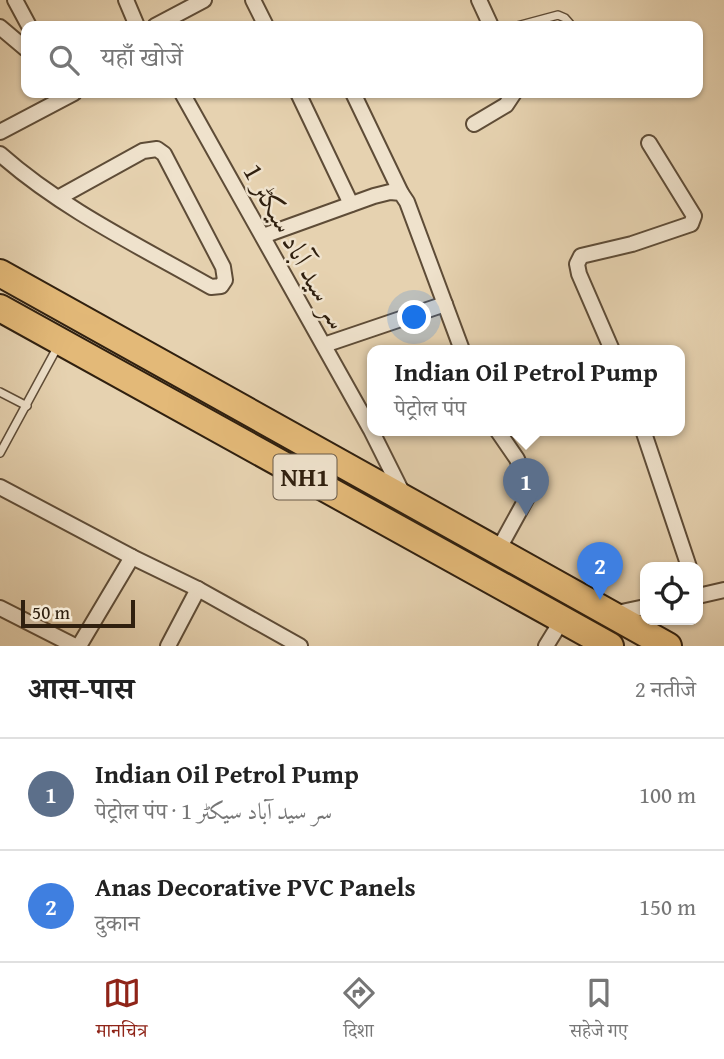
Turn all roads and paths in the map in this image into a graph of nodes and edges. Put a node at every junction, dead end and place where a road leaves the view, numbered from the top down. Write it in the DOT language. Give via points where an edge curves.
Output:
graph roads {
  1 [pos="16,0"];
  2 [pos="120,0"];
  3 [pos="126,0"];
  4 [pos="204,0"];
  5 [pos="253,0"];
  6 [pos="479,0"];
  7 [pos="26,21"];
  8 [pos="134,21"];
  9 [pos="164,21"];
  10 [pos="264,21"];
  11 [pos="489,21"];
  12 [pos="536,21"];
  13 [pos="568,21"];
  14 [pos="0,27"];
  15 [pos="21,45"];
  16 [pos="64,98"];
  17 [pos="185,98"];
  18 [pos="300,98"];
  19 [pos="355,98"];
  20 [pos="511,98"];
  21 [pos="474,124"];
  22 [pos="0,132"];
  23 [pos="649,143"];
  24 [pos="0,154"];
  25 [pos="401,193"];
  26 [pos="58,198"];
  27 [pos="351,204"];
  28 [pos="263,236"];
  29 [pos="0,274"];
  30 [pos="445,304"];
  31 [pos="2,314"];
  32 [pos="60,342"];
  33 [pos="324,345"];
  34 [pos="460,345"];
  35 [pos="610,345"];
  36 [pos="0,392"];
  37 [pos="27,406"];
  38 [pos="367,423"];
  39 [pos="374,436"];
  40 [pos="501,436"];
  41 [pos="645,436"];
  42 [pos="0,453"];
  43 [pos="0,486"];
  44 [pos="405,498"];
  45 [pos="497,552"];
  46 [pos="132,557"];
  47 [pos="687,562"];
  48 [pos="198,589"];
  49 [pos="724,590"];
  50 [pos="703,594"];
  51 [pos="0,608"];
  52 [pos="640,608"];
  53 [pos="611,614"];
  54 [pos="562,620"];
  55 [pos="276,640"];
  56 [pos="77,646"];
  57 [pos="168,646"];
  58 [pos="300,646"];
  59 [pos="546,646"];
  60 [pos="610,646"];
  61 [pos="668,646"];
  1 -- 7 [label="street"];
  2 -- 8 [label="street"];
  3 -- 8 [label="street"];
  4 -- 9 [label="street"];
  5 -- 10 [label="street"];
  6 -- 11 [label="street"];
  12 -- 13 [label="lane" via="558,15"];
  14 -- 15 [label="street"];
  16 -- 22 [label="street"];
  17 -- 28 [label="street, سر سید آباد سیکٹر 1"];
  18 -- 27 [label="street"];
  19 -- 25 [label="street"];
  20 -- 21 [label="street"];
  23 -- 35 [label="street" via="694,216 691,224 581,256 577,264"];
  24 -- 26 [label="street"];
  25 -- 27 [label="street"];
  25 -- 30 [label="street"];
  26 -- 26 [label="street" via="143,151 156,149 164,154 223,267 225,280 221,286 211,287"];
  27 -- 28 [label="street"];
  28 -- 33 [label="street, سر سید آباد سیکٹر 1"];
  29 -- 44 [label="highway, NH1"];
  30 -- 33 [label="street"];
  30 -- 34 [label="street"];
  31 -- 32 [label="highway, NH1"];
  32 -- 37 [label="lane"];
  32 -- 54 [label="highway, NH1"];
  33 -- 38 [label="street, سر سید آباد سیکٹر 1"];
  36 -- 37 [label="lane"];
  37 -- 42 [label="lane"];
  39 -- 44 [label="street, سر سید آباد سیکٹر 1"];
  40 -- 45 [label="street" via="530,492"];
  41 -- 47 [label="street"];
  43 -- 46 [label="street"];
  44 -- 45 [label="highway, NH1"];
  45 -- 53 [label="highway, NH1"];
  46 -- 48 [label="street"];
  46 -- 56 [label="street"];
  48 -- 55 [label="street"];
  48 -- 57 [label="street"];
  49 -- 50 [label="street"];
  51 -- 56 [label="street"];
  52 -- 53 [label="street"];
  53 -- 61 [label="highway, NH1"];
  54 -- 59 [label="street"];
  54 -- 60 [label="highway, NH1"];
  55 -- 58 [label="street"];
}
